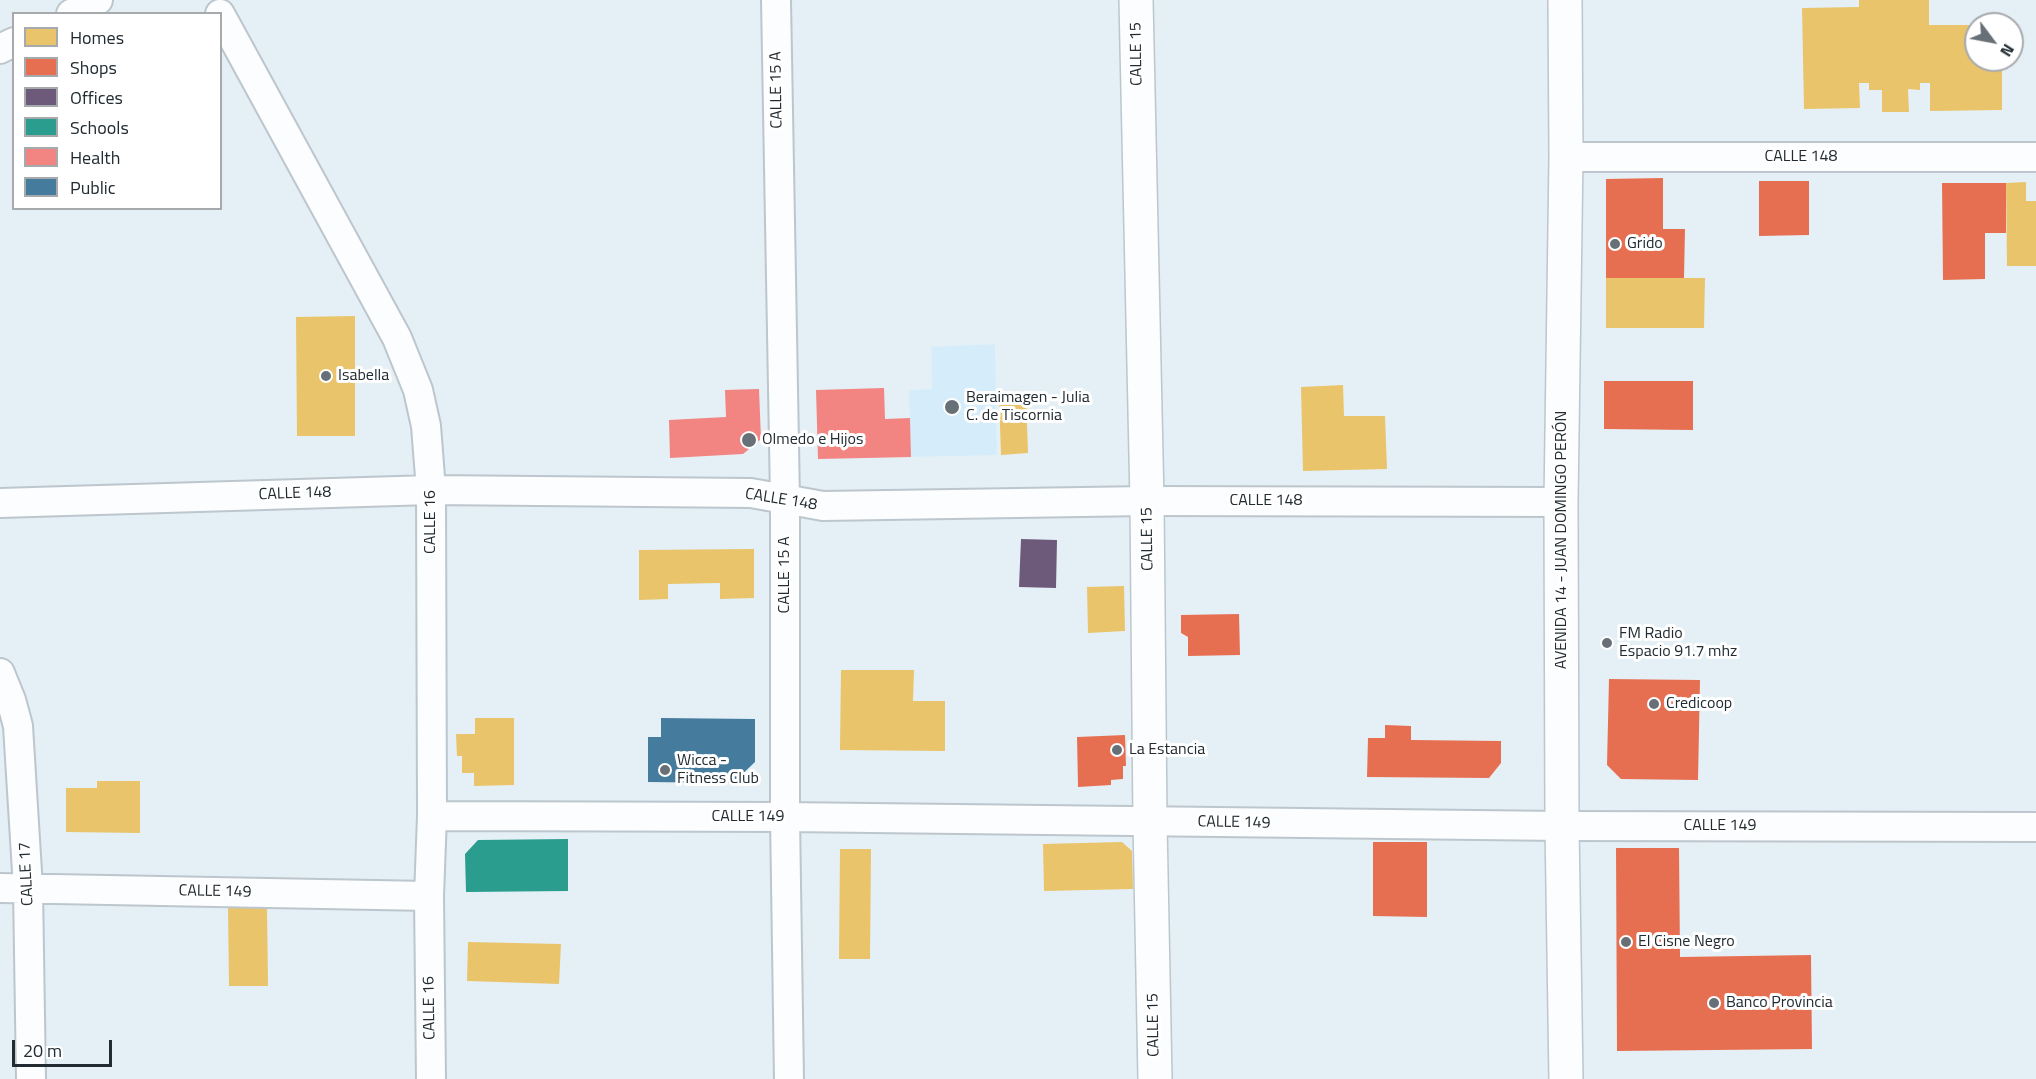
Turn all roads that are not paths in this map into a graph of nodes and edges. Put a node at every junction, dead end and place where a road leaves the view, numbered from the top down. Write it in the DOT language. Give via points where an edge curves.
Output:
graph roads {
  1 [pos="98,0"];
  2 [pos="776,0"];
  3 [pos="1136,0"];
  4 [pos="1565,0"];
  5 [pos="75,12"];
  6 [pos="222,18"];
  7 [pos="1566,157"];
  8 [pos="2036,157"];
  9 [pos="431,490"];
  10 [pos="785,499"];
  11 [pos="1147,501"];
  12 [pos="1562,502"];
  13 [pos="0,503"];
  14 [pos="0,673"];
  15 [pos="432,816"];
  16 [pos="786,817"];
  17 [pos="1150,822"];
  18 [pos="1562,826"];
  19 [pos="2036,827"];
  20 [pos="0,888"];
  21 [pos="28,888"];
  22 [pos="429,896"];
  23 [pos="31,1079"];
  24 [pos="431,1079"];
  25 [pos="789,1079"];
  26 [pos="1155,1079"];
  27 [pos="1566,1079"];
  1 -- 5 [label="street"];
  2 -- 10 [label="street, CALLE 15 A"];
  3 -- 11 [label="main road, CALLE 15"];
  4 -- 7 [label="main road, AVENIDA 14 - JUAN DOMINGO PERÓN"];
  6 -- 9 [label="street, CALLE 16" via="401,347 418,390"];
  7 -- 8 [label="street, CALLE 148"];
  7 -- 12 [label="main road, AVENIDA 14 - JUAN DOMINGO PERÓN"];
  9 -- 10 [label="street, CALLE 148" via="751,493"];
  9 -- 13 [label="street, CALLE 148"];
  9 -- 15 [label="street, CALLE 16"];
  10 -- 11 [label="street, CALLE 148" via="823,506"];
  10 -- 16 [label="street, CALLE 15 A"];
  11 -- 12 [label="street, CALLE 148"];
  11 -- 17 [label="main road, CALLE 15"];
  12 -- 18 [label="main road, AVENIDA 14 - JUAN DOMINGO PERÓN"];
  14 -- 21 [label="street, CALLE 17" via="18,726"];
  15 -- 16 [label="street, CALLE 149"];
  15 -- 22 [label="street, CALLE 16"];
  16 -- 17 [label="street, CALLE 149"];
  16 -- 25 [label="street, CALLE 15 A"];
  17 -- 18 [label="street, CALLE 149"];
  17 -- 26 [label="main road, CALLE 15"];
  18 -- 19 [label="street, CALLE 149"];
  18 -- 27 [label="main road, AVENIDA 14 - JUAN DOMINGO PERÓN"];
  20 -- 21 [label="street, CALLE 149"];
  21 -- 22 [label="street, CALLE 149"];
  21 -- 23 [label="street, CALLE 17"];
  22 -- 24 [label="street, CALLE 16"];
}
